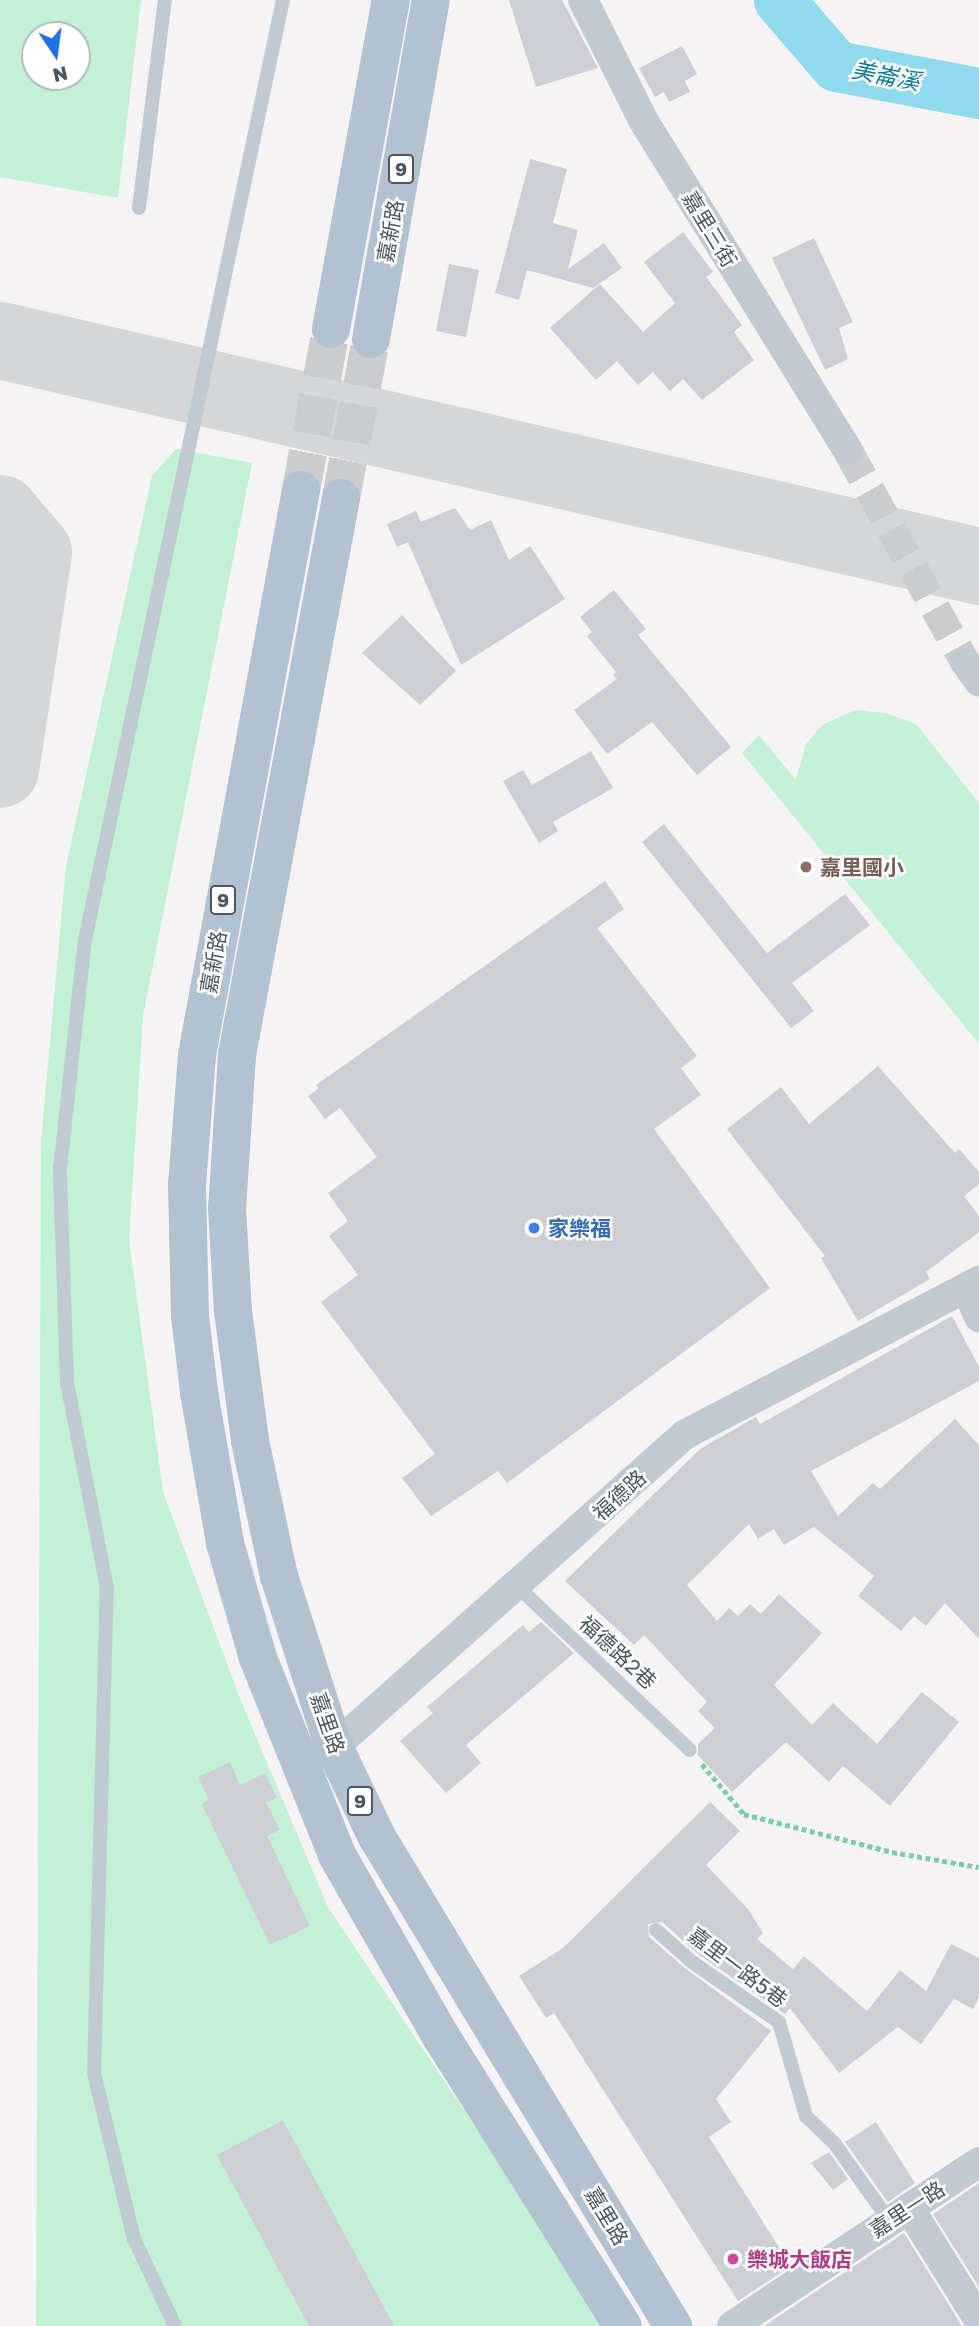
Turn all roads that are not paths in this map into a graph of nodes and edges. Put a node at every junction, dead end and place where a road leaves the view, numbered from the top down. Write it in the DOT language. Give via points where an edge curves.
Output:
graph roads {
  1 [pos="165,0"];
  2 [pos="283,0"];
  3 [pos="391,0"];
  4 [pos="431,0"];
  5 [pos="583,0"];
  6 [pos="139,208"];
  7 [pos="331,329"];
  8 [pos="371,339"];
  9 [pos="848,451"];
  10 [pos="301,490"];
  11 [pos="341,498"];
  12 [pos="227,1208"];
  13 [pos="973,1285"];
  14 [pos="190,1316"];
  15 [pos="979,1317"];
  16 [pos="517,1586"];
  17 [pos="334,1747"];
  18 [pos="690,1750"];
  19 [pos="295,1759"];
  20 [pos="656,1930"];
  21 [pos="979,2162"];
  22 [pos="899,2214"];
  23 [pos="979,2320"];
  24 [pos="175,2326"];
  25 [pos="623,2326"];
  26 [pos="673,2326"];
  27 [pos="732,2326"];
  1 -- 6 [label="lane"];
  2 -- 24 [label="lane" via="85,940 60,1169 67,1383 107,1588 94,2074 134,2239"];
  3 -- 7 [label="main road, 嘉新路 / 9"];
  4 -- 8 [label="main road, 嘉新路 / 9"];
  5 -- 9 [label="street, 嘉里三街" via="643,120"];
  10 -- 14 [label="main road, 嘉新路 / 9" via="197,1055 187,1185"];
  11 -- 12 [label="main road, 嘉新路 / 9" via="237,1055"];
  12 -- 17 [label="main road, 嘉里路 / 9" via="233,1311 250,1441 279,1576"];
  13 -- 15 [label="street"];
  13 -- 16 [label="street, 福德路" via="684,1435"];
  14 -- 19 [label="main road, 嘉里路 / 9" via="225,1543 258,1658"];
  16 -- 17 [label="street, 福德路"];
  16 -- 18 [label="lane, 福德路2巷"];
  17 -- 19 [label="street, 福德路"];
  17 -- 26 [label="main road, 嘉里路 / 9" via="377,1837"];
  19 -- 25 [label="main road, 嘉里路 / 9" via="337,1855 381,1933"];
  20 -- 22 [label="lane, 嘉里一路5巷" via="692,1962 779,2022 806,2116"];
  21 -- 22 [label="street, 嘉里一路"];
  22 -- 23 [label="street"];
  22 -- 27 [label="street, 嘉里一路"];
}
